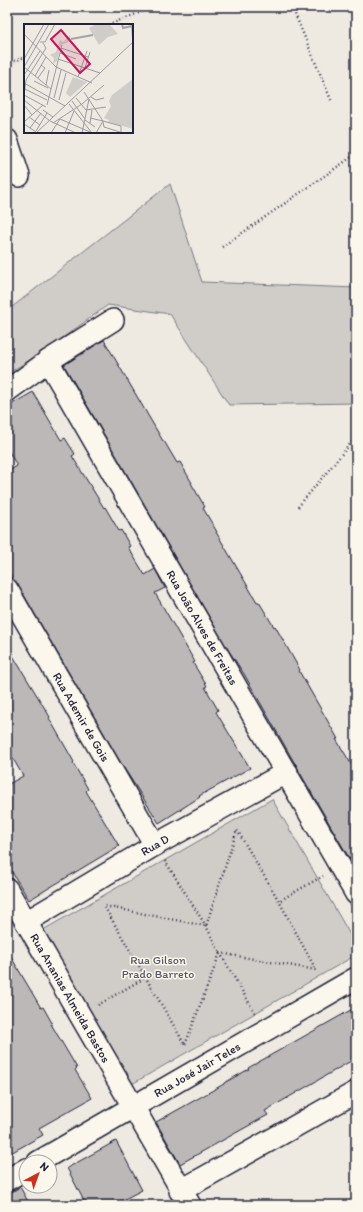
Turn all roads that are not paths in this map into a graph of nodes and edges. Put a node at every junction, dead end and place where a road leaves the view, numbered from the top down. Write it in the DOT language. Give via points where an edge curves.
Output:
graph roads {
  1 [pos="7,140"];
  2 [pos="19,176"];
  3 [pos="113,320"];
  4 [pos="48,362"];
  5 [pos="7,391"];
  6 [pos="7,589"];
  7 [pos="287,772"];
  8 [pos="155,845"];
  9 [pos="7,889"];
  10 [pos="356,894"];
  11 [pos="26,922"];
  12 [pos="356,978"];
  13 [pos="356,1092"];
  14 [pos="133,1108"];
  15 [pos="52,1154"];
  16 [pos="18,1174"];
  17 [pos="7,1180"];
  18 [pos="185,1198"];
  1 -- 2 [label="street"];
  3 -- 4 [label="street"];
  4 -- 5 [label="street"];
  4 -- 7 [label="street, Rua João Alves de Freitas"];
  6 -- 8 [label="street, Rua Ademir de Gois"];
  7 -- 8 [label="street, Rua D"];
  7 -- 10 [label="street, Rua João Alves de Freitas"];
  8 -- 11 [label="street, Rua D"];
  9 -- 11 [label="street, Rua Ananias Almeida Bastos"];
  11 -- 14 [label="street, Rua Ananias Almeida Bastos"];
  12 -- 14 [label="street, Rua José Jair Teles"];
  13 -- 18 [label="street"];
  14 -- 15 [label="street, Rua José Jair Teles"];
  14 -- 18 [label="street, Rua Ananias Almeida Bastos"];
  16 -- 17 [label="street"];
}
